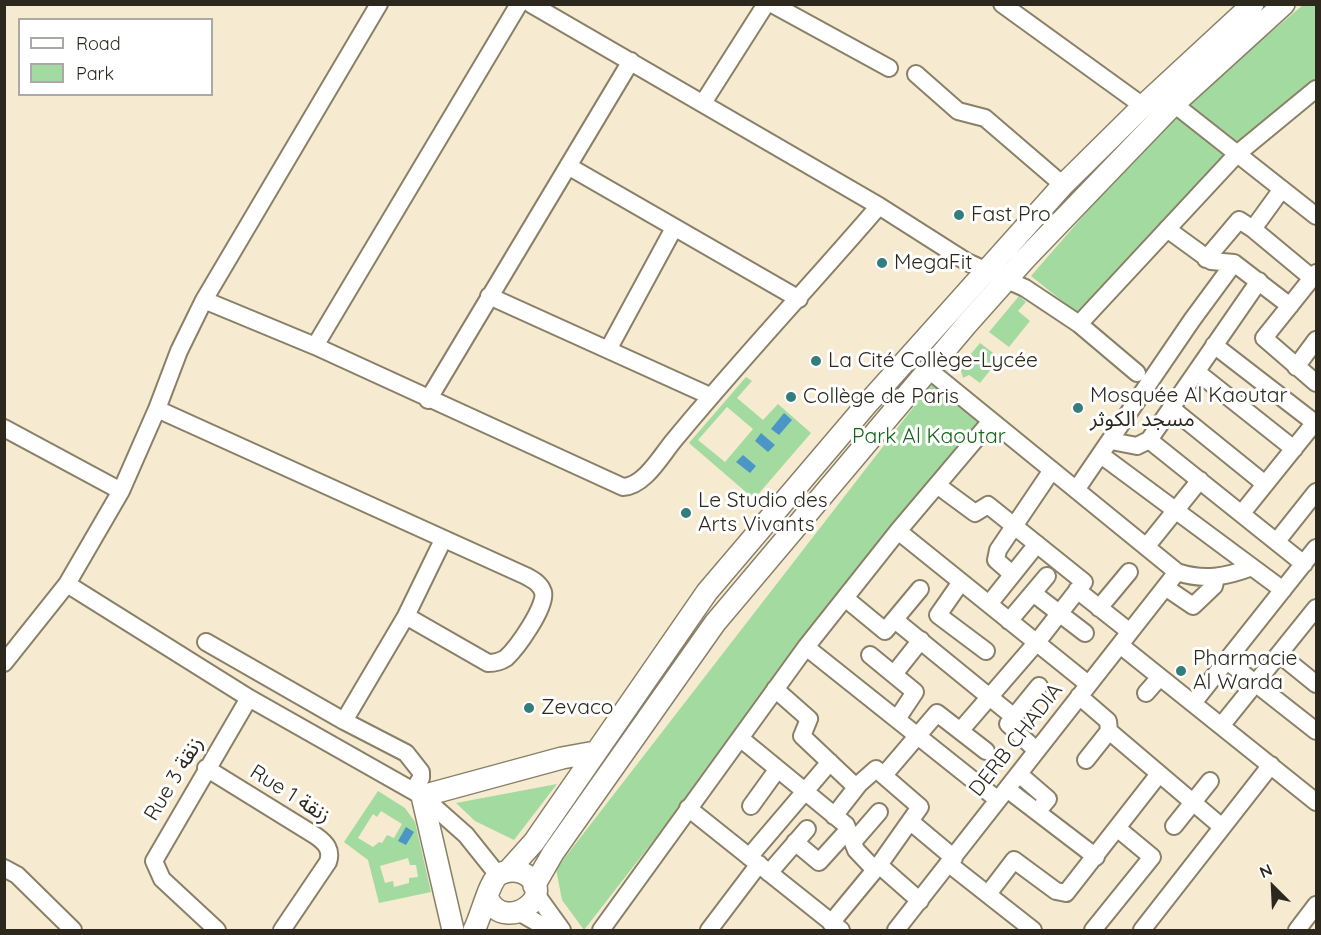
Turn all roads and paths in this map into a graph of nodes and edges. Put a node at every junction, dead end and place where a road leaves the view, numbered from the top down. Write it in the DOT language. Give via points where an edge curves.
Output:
graph roads {
  1 [pos="379,4"];
  2 [pos="519,4"];
  3 [pos="531,4"];
  4 [pos="766,4"];
  5 [pos="772,4"];
  6 [pos="1002,4"];
  7 [pos="1253,4"];
  8 [pos="1284,4"];
  9 [pos="631,61"];
  10 [pos="889,68"];
  11 [pos="916,74"];
  12 [pos="1317,88"];
  13 [pos="703,103"];
  14 [pos="1174,104"];
  15 [pos="1143,106"];
  16 [pos="1237,154"];
  17 [pos="568,166"];
  18 [pos="1062,185"];
  19 [pos="1282,189"];
  20 [pos="879,206"];
  21 [pos="1317,216"];
  22 [pos="674,228"];
  23 [pos="1167,229"];
  24 [pos="1253,229"];
  25 [pos="1206,259"];
  26 [pos="1234,263"];
  27 [pos="986,272"];
  28 [pos="1314,276"];
  29 [pos="1008,279"];
  30 [pos="1259,281"];
  31 [pos="489,296"];
  32 [pos="799,299"];
  33 [pos="204,300"];
  34 [pos="1290,306"];
  35 [pos="1079,324"];
  36 [pos="1317,340"];
  37 [pos="1214,345"];
  38 [pos="315,346"];
  39 [pos="609,348"];
  40 [pos="1296,366"];
  41 [pos="929,370"];
  42 [pos="1197,372"];
  43 [pos="1137,373"];
  44 [pos="1317,383"];
  45 [pos="710,396"];
  46 [pos="428,400"];
  47 [pos="1171,408"];
  48 [pos="157,409"];
  49 [pos="991,421"];
  50 [pos="1316,422"];
  51 [pos="4,428"];
  52 [pos="1149,440"];
  53 [pos="1106,448"];
  54 [pos="1294,449"];
  55 [pos="1052,470"];
  56 [pos="1200,480"];
  57 [pos="1264,484"];
  58 [pos="937,485"];
  59 [pos="1076,490"];
  60 [pos="121,491"];
  61 [pos="1317,492"];
  62 [pos="1176,510"];
  63 [pos="1242,513"];
  64 [pos="1014,526"];
  65 [pos="898,531"];
  66 [pos="443,540"];
  67 [pos="1277,542"];
  68 [pos="1037,544"];
  69 [pos="1146,547"];
  70 [pos="1317,548"];
  71 [pos="1304,564"];
  72 [pos="1252,567"];
  73 [pos="1130,572"];
  74 [pos="1177,572"];
  75 [pos="1012,574"];
  76 [pos="1047,576"];
  77 [pos="1216,577"];
  78 [pos="961,582"];
  79 [pos="67,584"];
  80 [pos="1165,587"];
  81 [pos="920,589"];
  82 [pos="1077,590"];
  83 [pos="1283,590"];
  84 [pos="1033,593"];
  85 [pos="844,598"];
  86 [pos="989,604"];
  87 [pos="1099,608"];
  88 [pos="1317,608"];
  89 [pos="1059,613"];
  90 [pos="406,616"];
  91 [pos="895,620"];
  92 [pos="1009,621"];
  93 [pos="1085,633"];
  94 [pos="1125,638"];
  95 [pos="921,640"];
  96 [pos="206,642"];
  97 [pos="1037,642"];
  98 [pos="806,647"];
  99 [pos="986,651"];
  100 [pos="1279,654"];
  101 [pos="870,655"];
  102 [pos="1227,661"];
  103 [pos="4,663"];
  104 [pos="894,674"];
  105 [pos="1160,677"];
  106 [pos="1315,679"];
  107 [pos="1256,683"];
  108 [pos="1039,686"];
  109 [pos="775,689"];
  110 [pos="1084,690"];
  111 [pos="1146,693"];
  112 [pos="990,696"];
  113 [pos="249,698"];
  114 [pos="1193,703"];
  115 [pos="1014,717"];
  116 [pos="897,719"];
  117 [pos="344,721"];
  118 [pos="1221,726"];
  119 [pos="960,731"];
  120 [pos="1109,731"];
  121 [pos="1317,731"];
  122 [pos="918,735"];
  123 [pos="740,738"];
  124 [pos="1036,750"];
  125 [pos="986,751"];
  126 [pos="595,752"];
  127 [pos="1086,760"];
  128 [pos="830,762"];
  129 [pos="1271,765"];
  130 [pos="206,768"];
  131 [pos="777,771"];
  132 [pos="1019,774"];
  133 [pos="1159,774"];
  134 [pos="884,775"];
  135 [pos="1210,781"];
  136 [pos="856,787"];
  137 [pos="803,791"];
  138 [pos="417,794"];
  139 [pos="1003,794"];
  140 [pos="1193,802"];
  141 [pos="1317,802"];
  142 [pos="751,806"];
  143 [pos="688,808"];
  144 [pos="879,812"];
  145 [pos="1037,812"];
  146 [pos="834,816"];
  147 [pos="910,822"];
  148 [pos="1174,826"];
  149 [pos="1222,827"];
  150 [pos="1117,828"];
  151 [pos="807,829"];
  152 [pos="850,836"];
  153 [pos="795,842"];
  154 [pos="1096,856"];
  155 [pos="951,861"];
  156 [pos="759,865"];
  157 [pos="877,867"];
  158 [pos="4,868"];
  159 [pos="503,873"];
  160 [pos="535,890"];
  161 [pos="988,894"];
  162 [pos="488,899"];
  163 [pos="920,901"];
  164 [pos="1317,905"];
  165 [pos="516,921"];
  166 [pos="836,927"];
  167 [pos="73,930"];
  168 [pos="217,930"];
  169 [pos="282,930"];
  170 [pos="453,930"];
  171 [pos="474,930"];
  172 [pos="550,930"];
  173 [pos="562,930"];
  174 [pos="601,930"];
  175 [pos="709,930"];
  176 [pos="896,930"];
  177 [pos="1033,930"];
  178 [pos="1093,930"];
  179 [pos="1142,930"];
  180 [pos="1297,930"];
  1 -- 33 [label="street"];
  2 -- 38 [label="street"];
  3 -- 9 [label="street"];
  4 -- 13 [label="street"];
  5 -- 10 [label="street"];
  6 -- 15 [label="street"];
  7 -- 15 [label="main road"];
  8 -- 14 [label="main road"];
  9 -- 13 [label="street"];
  9 -- 17 [label="street"];
  11 -- 18 [label="street" via="958,111 985,118"];
  12 -- 16 [label="street"];
  13 -- 20 [label="street"];
  14 -- 16 [label="street"];
  14 -- 29 [label="main road"];
  15 -- 18 [label="main road"];
  16 -- 19 [label="street"];
  16 -- 23 [label="street"];
  17 -- 22 [label="street"];
  17 -- 31 [label="street"];
  18 -- 27 [label="main road"];
  19 -- 21 [label="street"];
  19 -- 24 [label="street"];
  20 -- 27 [label="street"];
  20 -- 32 [label="street"];
  22 -- 32 [label="street"];
  22 -- 39 [label="street"];
  23 -- 25 [label="street"];
  23 -- 35 [label="street"];
  24 -- 25 [label="street" via="1238,221"];
  24 -- 28 [label="street"];
  25 -- 26 [label="street" via="1217,264"];
  26 -- 30 [label="street"];
  26 -- 53 [label="street"];
  27 -- 29 [label="street"];
  27 -- 126 [label="main road" via="867,404 708,592"];
  28 -- 34 [label="street"];
  29 -- 35 [label="street"];
  29 -- 41 [label="main road"];
  30 -- 34 [label="street"];
  30 -- 37 [label="street"];
  31 -- 39 [label="street"];
  31 -- 46 [label="street"];
  32 -- 45 [label="street"];
  33 -- 38 [label="street"];
  33 -- 48 [label="street"];
  34 -- 40 [label="street" via="1264,338"];
  35 -- 43 [label="street"];
  36 -- 40 [label="street"];
  37 -- 42 [label="street"];
  37 -- 50 [label="street"];
  38 -- 46 [label="street"];
  39 -- 45 [label="street"];
  40 -- 44 [label="street"];
  41 -- 49 [label="street"];
  41 -- 160 [label="main road" via="716,623 560,844"];
  42 -- 47 [label="street"];
  42 -- 54 [label="street"];
  45 -- 46 [label="street" via="630,487"];
  47 -- 52 [label="street"];
  47 -- 57 [label="street"];
  48 -- 60 [label="street"];
  48 -- 66 [label="street"];
  49 -- 55 [label="street"];
  49 -- 58 [label="street"];
  50 -- 54 [label="street"];
  51 -- 60 [label="street"];
  52 -- 53 [label="street" via="1137,446"];
  52 -- 56 [label="street"];
  53 -- 59 [label="street"];
  53 -- 62 [label="street"];
  54 -- 57 [label="street"];
  55 -- 59 [label="street"];
  55 -- 64 [label="street"];
  56 -- 62 [label="street"];
  56 -- 63 [label="street"];
  57 -- 63 [label="street"];
  58 -- 64 [label="street" via="975,513 988,505"];
  58 -- 65 [label="street"];
  59 -- 69 [label="street"];
  60 -- 79 [label="street"];
  61 -- 67 [label="street"];
  62 -- 69 [label="street"];
  62 -- 72 [label="street"];
  63 -- 67 [label="street"];
  64 -- 68 [label="street"];
  64 -- 75 [label="street" via="996,555 998,563"];
  65 -- 78 [label="street"];
  65 -- 85 [label="street"];
  66 -- 90 [label="street"];
  66 -- 90 [label="street" via="537,582 543,597 540,609 513,651 497,663 488,663"];
  67 -- 71 [label="street"];
  68 -- 75 [label="street"];
  68 -- 82 [label="street" via="1084,580"];
  69 -- 74 [label="street"];
  70 -- 71 [label="street"];
  71 -- 83 [label="street"];
  72 -- 77 [label="street"];
  72 -- 83 [label="street"];
  73 -- 87 [label="street"];
  74 -- 77 [label="street" via="1191,577"];
  74 -- 80 [label="street, DERB CHADIA"];
  75 -- 86 [label="street"];
  76 -- 84 [label="street"];
  77 -- 80 [label="street" via="1214,586 1193,606"];
  78 -- 86 [label="street"];
  78 -- 99 [label="street" via="938,615"];
  79 -- 103 [label="street"];
  79 -- 113 [label="street"];
  80 -- 94 [label="street, DERB CHADIA"];
  81 -- 91 [label="street"];
  82 -- 87 [label="street"];
  82 -- 89 [label="street"];
  83 -- 102 [label="street"];
  84 -- 89 [label="street"];
  84 -- 92 [label="street"];
  85 -- 91 [label="street" via="883,630"];
  85 -- 98 [label="street"];
  86 -- 92 [label="street"];
  87 -- 94 [label="street"];
  88 -- 100 [label="street"];
  89 -- 93 [label="street"];
  89 -- 97 [label="street"];
  90 -- 117 [label="street"];
  91 -- 95 [label="street"];
  92 -- 97 [label="street"];
  94 -- 105 [label="street"];
  94 -- 110 [label="street, DERB CHADIA"];
  95 -- 104 [label="street"];
  95 -- 112 [label="street"];
  96 -- 117 [label="street"];
  97 -- 110 [label="street"];
  97 -- 112 [label="street"];
  98 -- 109 [label="street"];
  98 -- 116 [label="street"];
  100 -- 106 [label="street"];
  100 -- 107 [label="street"];
  101 -- 104 [label="street"];
  102 -- 107 [label="street"];
  102 -- 114 [label="street"];
  104 -- 116 [label="street" via="915,695"];
  105 -- 111 [label="street"];
  105 -- 114 [label="street"];
  107 -- 118 [label="street"];
  107 -- 121 [label="street"];
  108 -- 115 [label="street"];
  109 -- 123 [label="street"];
  109 -- 128 [label="street" via="809,719 802,736"];
  110 -- 120 [label="street" via="1108,721"];
  110 -- 124 [label="street, DERB CHADIA"];
  112 -- 115 [label="street"];
  112 -- 119 [label="street"];
  113 -- 130 [label="street, Rue 3 زنقة"];
  113 -- 138 [label="street"];
  114 -- 118 [label="street"];
  115 -- 124 [label="street" via="1008,725"];
  116 -- 122 [label="street"];
  117 -- 138 [label="street" via="413,759 421,778"];
  118 -- 129 [label="street" via="1240,751"];
  119 -- 122 [label="street" via="937,713"];
  119 -- 125 [label="street"];
  120 -- 127 [label="street"];
  120 -- 133 [label="street"];
  122 -- 134 [label="street"];
  122 -- 139 [label="street"];
  123 -- 131 [label="street"];
  123 -- 143 [label="street"];
  124 -- 132 [label="street, DERB CHADIA"];
  126 -- 138 [label="main road"];
  126 -- 159 [label="main road" via="534,842"];
  128 -- 136 [label="street"];
  128 -- 137 [label="street"];
  129 -- 141 [label="street"];
  129 -- 149 [label="street"];
  130 -- 168 [label="street, Rue 3 زنقة" via="156,854 155,869"];
  130 -- 169 [label="street, Rue 1 زنقة" via="324,842 330,857"];
  131 -- 137 [label="street"];
  131 -- 142 [label="street"];
  132 -- 139 [label="street, DERB CHADIA"];
  132 -- 145 [label="street" via="1048,798"];
  133 -- 140 [label="street"];
  133 -- 150 [label="street"];
  134 -- 136 [label="street" via="874,770"];
  134 -- 147 [label="street" via="920,806"];
  135 -- 140 [label="street"];
  136 -- 146 [label="street"];
  137 -- 146 [label="street"];
  137 -- 156 [label="street"];
  138 -- 159 [label="street"];
  138 -- 170 [label="main road"];
  139 -- 145 [label="street"];
  139 -- 155 [label="street, DERB CHADIA"];
  140 -- 148 [label="street"];
  140 -- 149 [label="street"];
  143 -- 156 [label="street"];
  143 -- 174 [label="street"];
  144 -- 152 [label="street"];
  145 -- 154 [label="street"];
  146 -- 152 [label="street"];
  147 -- 155 [label="street"];
  147 -- 157 [label="street"];
  149 -- 179 [label="street"];
  150 -- 154 [label="street"];
  150 -- 178 [label="street" via="1152,857"];
  151 -- 153 [label="street"];
  152 -- 153 [label="street" via="819,862"];
  152 -- 157 [label="street" via="861,858"];
  153 -- 156 [label="street"];
  154 -- 161 [label="street" via="1066,893 1056,891 1014,860"];
  155 -- 161 [label="street"];
  155 -- 163 [label="street, DERB CHADIA"];
  156 -- 166 [label="street"];
  156 -- 175 [label="street"];
  157 -- 163 [label="street"];
  157 -- 166 [label="street"];
  158 -- 167 [label="street"];
  159 -- 160 [label="main road" via="526,875"];
  159 -- 162 [label="main road" via="489,886"];
  160 -- 165 [label="main road" via="533,906"];
  160 -- 173 [label="street"];
  161 -- 177 [label="street"];
  162 -- 165 [label="main road" via="495,912"];
  162 -- 171 [label="main road"];
  163 -- 176 [label="street, DERB CHADIA"];
  164 -- 180 [label="street"];
  165 -- 172 [label="street"];
}
